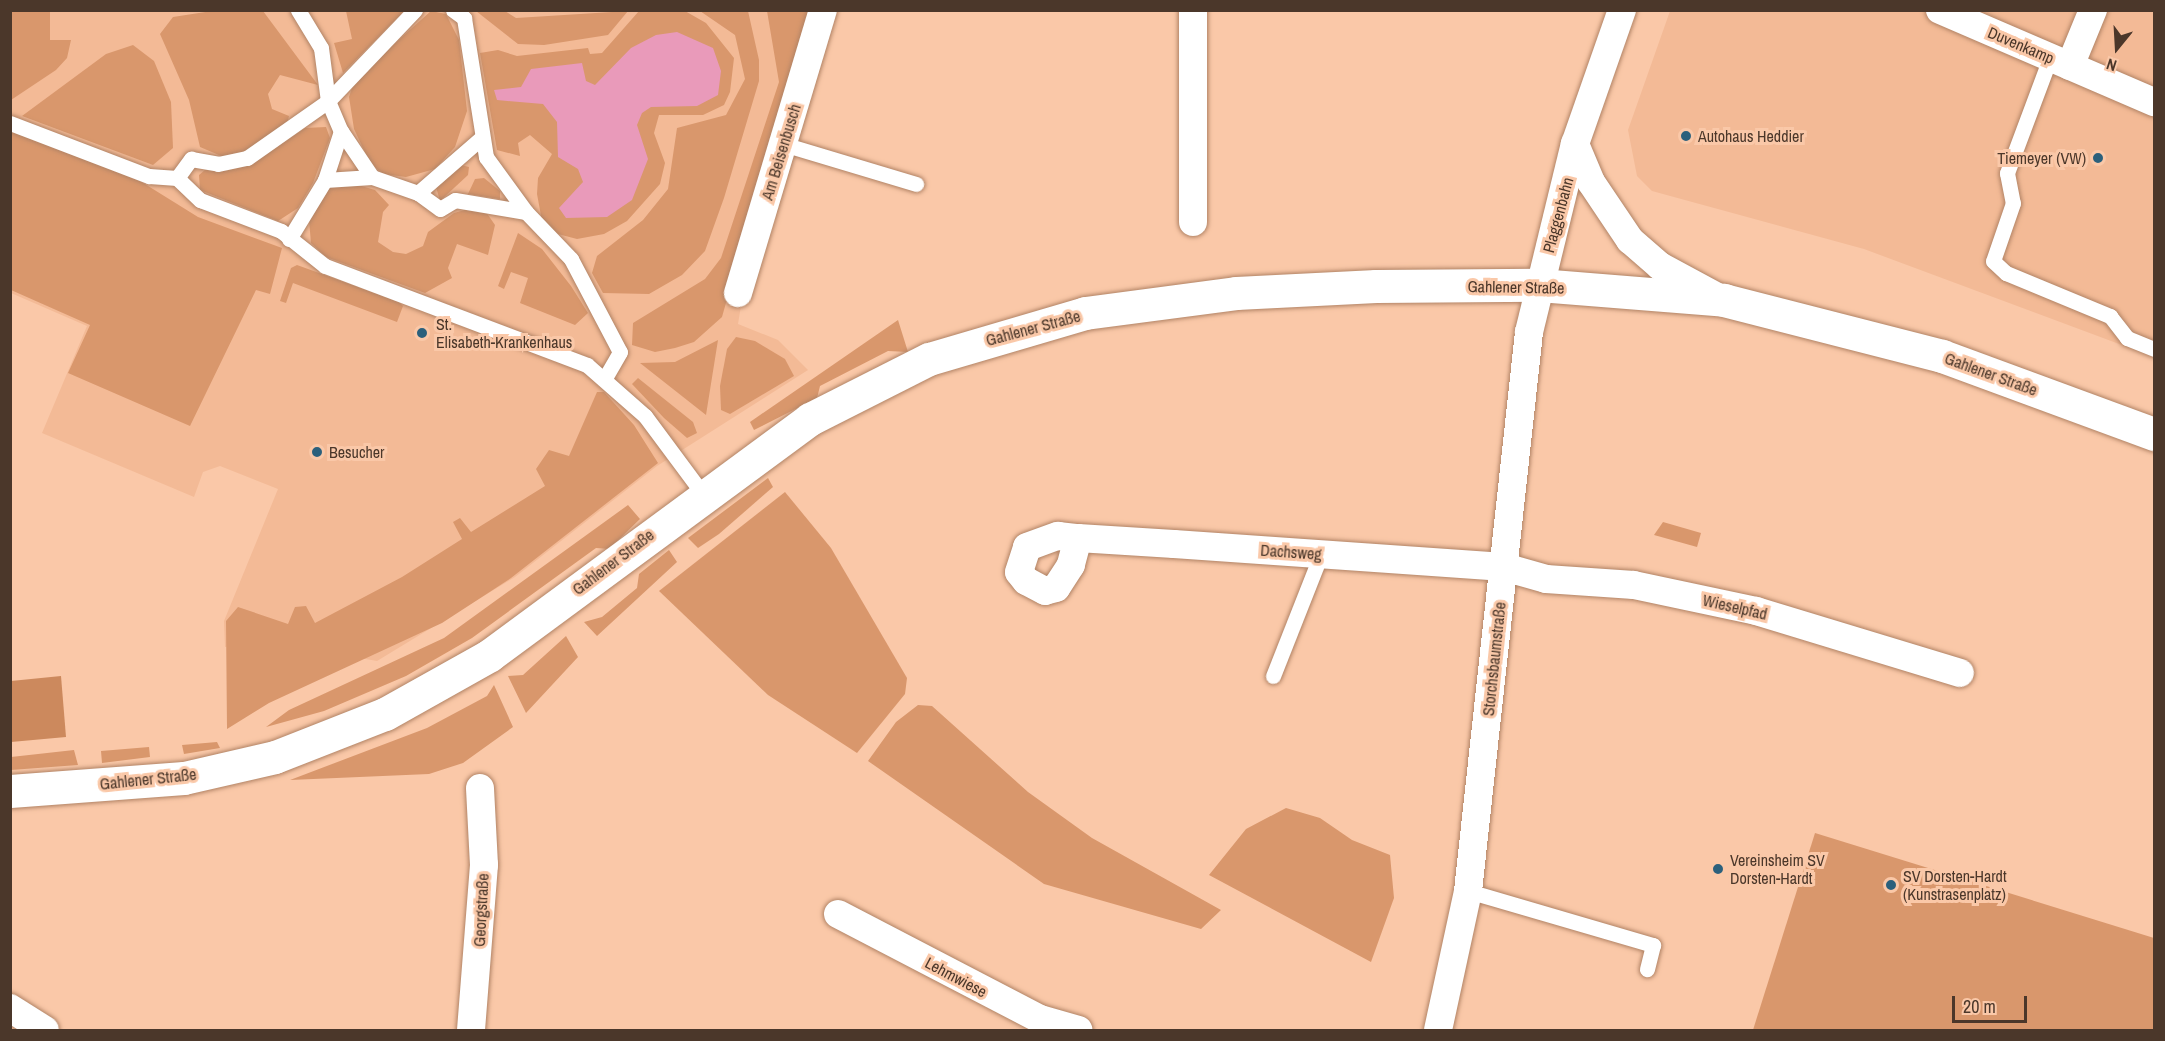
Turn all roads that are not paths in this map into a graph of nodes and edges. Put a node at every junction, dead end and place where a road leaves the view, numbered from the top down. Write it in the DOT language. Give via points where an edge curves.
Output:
graph roads {
  1 [pos="298,10"];
  2 [pos="416,10"];
  3 [pos="453,10"];
  4 [pos="823,10"];
  5 [pos="1193,10"];
  6 [pos="1622,10"];
  7 [pos="1940,10"];
  8 [pos="2093,10"];
  9 [pos="2060,62"];
  10 [pos="328,100"];
  11 [pos="2154,102"];
  12 [pos="10,123"];
  13 [pos="341,131"];
  14 [pos="481,138"];
  15 [pos="783,144"];
  16 [pos="1575,144"];
  17 [pos="372,177"];
  18 [pos="177,178"];
  19 [pos="325,180"];
  20 [pos="916,184"];
  21 [pos="418,193"];
  22 [pos="526,212"];
  23 [pos="1193,222"];
  24 [pos="290,239"];
  25 [pos="1539,285"];
  26 [pos="738,293"];
  27 [pos="1724,300"];
  28 [pos="2154,349"];
  29 [pos="606,376"];
  30 [pos="2154,434"];
  31 [pos="703,494"];
  32 [pos="1078,538"];
  33 [pos="1321,554"];
  34 [pos="1504,567"];
  35 [pos="1960,672"];
  36 [pos="1273,676"];
  37 [pos="480,788"];
  38 [pos="10,791"];
  39 [pos="1468,891"];
  40 [pos="838,914"];
  41 [pos="1647,969"];
  42 [pos="10,1008"];
  43 [pos="45,1030"];
  44 [pos="471,1030"];
  45 [pos="1078,1030"];
  46 [pos="1438,1030"];
  1 -- 10 [label="lane" via="321,48"];
  2 -- 10 [label="lane"];
  3 -- 14 [label="lane" via="464,18 477,83"];
  4 -- 15 [label="street, Am Beisenbusch"];
  5 -- 23 [label="street"];
  6 -- 16 [label="street, Plaggenbahn"];
  7 -- 9 [label="street, Duvenkamp"];
  8 -- 9 [label="street, Duvenkamp"];
  9 -- 11 [label="street, Duvenkamp"];
  9 -- 28 [label="lane" via="2007,173 2013,203 1993,261 2006,273 2110,316 2127,338"];
  10 -- 13 [label="lane"];
  10 -- 18 [label="lane" via="247,158 218,164 191,159"];
  12 -- 18 [label="lane" via="149,176"];
  13 -- 17 [label="lane"];
  13 -- 19 [label="lane"];
  14 -- 21 [label="lane"];
  14 -- 22 [label="lane" via="486,157"];
  15 -- 20 [label="lane"];
  15 -- 26 [label="street, Am Beisenbusch"];
  16 -- 25 [label="street, Plaggenbahn"];
  16 -- 27 [label="street, Plaggenbahn" via="1591,182 1630,240 1660,266"];
  17 -- 19 [label="lane"];
  17 -- 21 [label="lane"];
  18 -- 24 [label="lane" via="200,200"];
  19 -- 24 [label="lane"];
  21 -- 22 [label="lane" via="440,209 455,200"];
  22 -- 29 [label="lane" via="571,259 608,327 620,352"];
  24 -- 29 [label="lane" via="325,266 569,356"];
  25 -- 27 [label="main road, Gahlener Straße"];
  25 -- 31 [label="main road, Gahlener Straße" via="1236,293 1040,325 930,359 830,409"];
  25 -- 34 [label="street, Storchsbaumstraße"];
  27 -- 30 [label="main road, Gahlener Straße" via="1942,356"];
  29 -- 31 [label="lane" via="645,416"];
  31 -- 38 [label="main road, Gahlener Straße" via="490,655 385,714 275,757 184,778"];
  32 -- 33 [label="street, Dachsweg"];
  33 -- 34 [label="street, Dachsweg"];
  33 -- 36 [label="lane"];
  34 -- 35 [label="street, Wieselpfad" via="1546,579 1634,585 1756,611"];
  34 -- 39 [label="street, Storchsbaumstraße"];
  37 -- 44 [label="street, Georgstraße" via="484,865"];
  39 -- 41 [label="lane" via="1653,945"];
  39 -- 46 [label="street, Storchsbaumstraße"];
  40 -- 45 [label="street, Lehmwiese" via="1029,1014"];
  42 -- 43 [label="street"];
}
